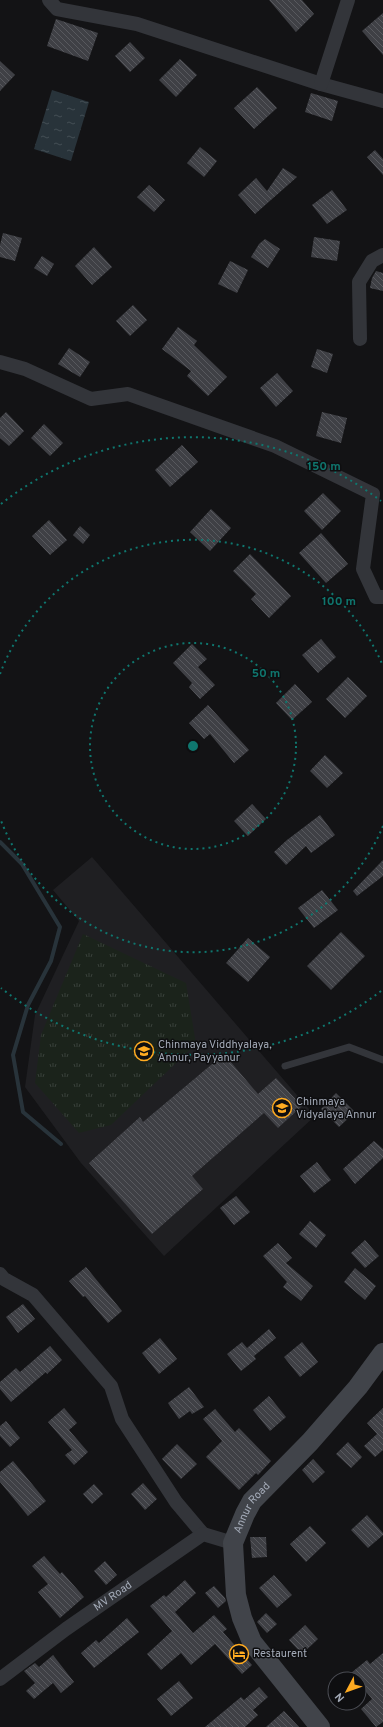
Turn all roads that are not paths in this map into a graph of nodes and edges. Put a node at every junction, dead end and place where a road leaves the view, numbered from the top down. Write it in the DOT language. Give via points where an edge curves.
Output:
graph roads {
  1 [pos="49,0"];
  2 [pos="348,0"];
  3 [pos="321,84"];
  4 [pos="383,101"];
  5 [pos="383,255"];
  6 [pos="360,340"];
  7 [pos="0,362"];
  8 [pos="383,597"];
  9 [pos="383,1060"];
  10 [pos="285,1066"];
  11 [pos="0,1274"];
  12 [pos="383,1353"];
  13 [pos="203,1534"];
  14 [pos="233,1543"];
  15 [pos="0,1679"];
  16 [pos="320,1727"];
  1 -- 3 [label="street" via="58,9 137,24"];
  2 -- 3 [label="street"];
  3 -- 4 [label="street"];
  5 -- 6 [label="street" via="372,261 359,282"];
  7 -- 8 [label="street" via="25,369 91,399 128,394 275,446 373,494 363,569 376,597"];
  9 -- 10 [label="lane" via="349,1047"];
  11 -- 13 [label="street" via="4,1279 33,1295 111,1386 122,1419 176,1502"];
  12 -- 14 [label="main road, Annur Road" via="315,1437 252,1501"];
  13 -- 14 [label="street"];
  13 -- 15 [label="street, MV Road" via="66,1629"];
  14 -- 16 [label="main road, Annur Road" via="236,1595 252,1642"];
}
